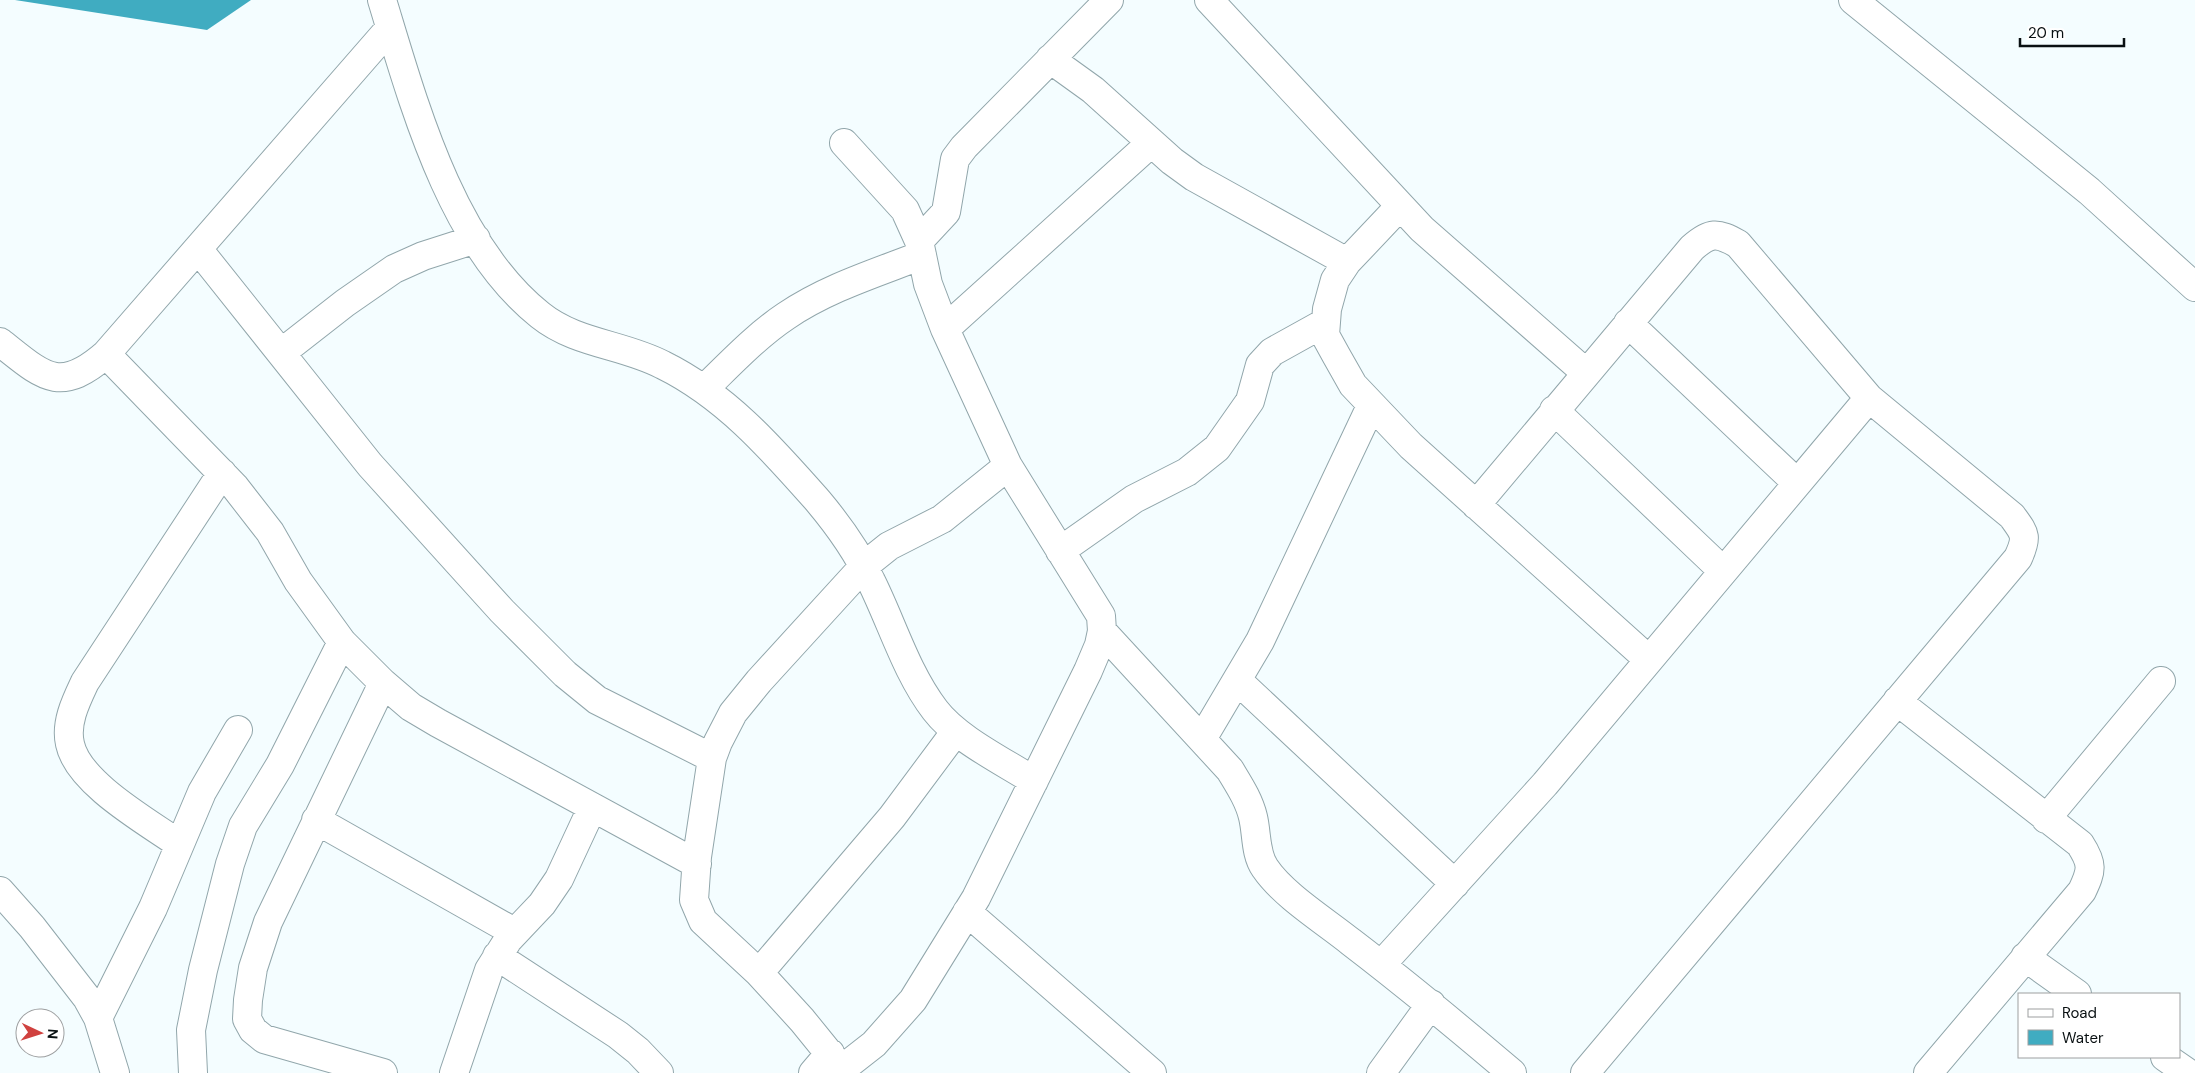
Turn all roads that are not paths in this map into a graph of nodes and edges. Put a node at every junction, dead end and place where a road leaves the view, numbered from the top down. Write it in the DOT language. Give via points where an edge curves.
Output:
graph roads {
  1 [pos="382,0"];
  2 [pos="1109,0"];
  3 [pos="1209,0"];
  4 [pos="1853,0"];
  5 [pos="390,28"];
  6 [pos="1050,58"];
  7 [pos="844,143"];
  8 [pos="1151,143"];
  9 [pos="1400,206"];
  10 [pos="476,239"];
  11 [pos="920,248"];
  12 [pos="198,249"];
  13 [pos="1347,262"];
  14 [pos="2195,287"];
  15 [pos="1326,322"];
  16 [pos="1628,323"];
  17 [pos="945,329"];
  18 [pos="0,342"];
  19 [pos="281,353"];
  20 [pos="106,354"];
  21 [pos="1585,372"];
  22 [pos="704,389"];
  23 [pos="1868,398"];
  24 [pos="1372,406"];
  25 [pos="1554,410"];
  26 [pos="1008,466"];
  27 [pos="222,472"];
  28 [pos="1797,483"];
  29 [pos="1476,505"];
  30 [pos="1060,551"];
  31 [pos="864,566"];
  32 [pos="1723,572"];
  33 [pos="1102,631"];
  34 [pos="342,642"];
  35 [pos="1649,660"];
  36 [pos="1236,680"];
  37 [pos="2161,681"];
  38 [pos="383,683"];
  39 [pos="1897,701"];
  40 [pos="238,730"];
  41 [pos="956,730"];
  42 [pos="1202,739"];
  43 [pos="712,758"];
  44 [pos="1034,781"];
  45 [pos="592,808"];
  46 [pos="2046,819"];
  47 [pos="316,820"];
  48 [pos="179,844"];
  49 [pos="697,864"];
  50 [pos="1455,884"];
  51 [pos="0,892"];
  52 [pos="967,912"];
  53 [pos="514,932"];
  54 [pos="497,956"];
  55 [pos="2025,957"];
  56 [pos="1381,965"];
  57 [pos="758,973"];
  58 [pos="2076,993"];
  59 [pos="1431,1004"];
  60 [pos="98,1018"];
  61 [pos="2166,1058"];
  62 [pos="839,1065"];
  63 [pos="115,1073"];
  64 [pos="193,1073"];
  65 [pos="383,1073"];
  66 [pos="454,1073"];
  67 [pos="658,1073"];
  68 [pos="813,1073"];
  69 [pos="1152,1073"];
  70 [pos="1381,1073"];
  71 [pos="1512,1073"];
  72 [pos="1586,1073"];
  73 [pos="1928,1073"];
  74 [pos="2188,1073"];
  1 -- 5 [label="street"];
  2 -- 6 [label="street"];
  3 -- 9 [label="street"];
  4 -- 14 [label="street" via="2089,191"];
  5 -- 10 [label="street" via="435,160"];
  5 -- 12 [label="street"];
  6 -- 8 [label="street" via="1093,90"];
  6 -- 11 [label="street" via="955,159 946,212"];
  7 -- 11 [label="street" via="905,210"];
  8 -- 13 [label="street" via="1208,186"];
  8 -- 17 [label="street"];
  9 -- 13 [label="street"];
  9 -- 21 [label="street"];
  10 -- 19 [label="street" via="394,269"];
  10 -- 22 [label="street" via="512,288 540,315 586,340 661,363"];
  11 -- 17 [label="street" via="928,284"];
  11 -- 22 [label="street" via="786,316 751,343"];
  12 -- 19 [label="street"];
  12 -- 20 [label="street"];
  13 -- 15 [label="street" via="1335,280"];
  15 -- 24 [label="street" via="1325,335 1354,385"];
  15 -- 30 [label="street" via="1272,352 1260,365 1250,401 1217,448 1187,472 1134,499"];
  16 -- 21 [label="street"];
  16 -- 23 [label="street" via="1692,248 1706,236 1722,235 1738,244"];
  16 -- 28 [label="street"];
  17 -- 26 [label="street"];
  18 -- 20 [label="street" via="50,377 69,378 88,370"];
  19 -- 43 [label="street" via="370,465 502,611 565,674 597,700"];
  20 -- 27 [label="street"];
  21 -- 25 [label="street"];
  22 -- 31 [label="street" via="750,428 818,502 850,541"];
  23 -- 28 [label="street"];
  23 -- 39 [label="street" via="2012,516 2022,529 2025,542 2018,558"];
  24 -- 29 [label="street" via="1410,446"];
  24 -- 36 [label="street" via="1260,641"];
  25 -- 29 [label="street"];
  25 -- 32 [label="street"];
  26 -- 30 [label="street"];
  26 -- 31 [label="street" via="942,519 889,546"];
  27 -- 34 [label="street" via="270,532 298,582"];
  27 -- 48 [label="street" via="85,682 69,725 70,744 76,761 96,786"];
  28 -- 32 [label="street"];
  29 -- 35 [label="street"];
  30 -- 33 [label="street" via="1101,616"];
  31 -- 41 [label="street" via="916,680 936,711"];
  31 -- 43 [label="street" via="733,713"];
  32 -- 35 [label="street"];
  33 -- 42 [label="street"];
  33 -- 44 [label="street" via="1088,672"];
  34 -- 38 [label="street"];
  34 -- 64 [label="street" via="280,764 243,826 230,864 190,1030"];
  35 -- 50 [label="street" via="1545,784"];
  36 -- 42 [label="street"];
  36 -- 50 [label="street"];
  37 -- 46 [label="street"];
  38 -- 45 [label="street" via="438,723"];
  38 -- 47 [label="street"];
  39 -- 46 [label="street"];
  39 -- 72 [label="street"];
  40 -- 48 [label="street" via="202,792"];
  41 -- 44 [label="street"];
  41 -- 57 [label="street" via="892,818"];
  42 -- 56 [label="street" via="1230,770 1244,794 1253,815 1262,866 1311,912"];
  43 -- 49 [label="street"];
  44 -- 52 [label="street"];
  45 -- 49 [label="street"];
  45 -- 53 [label="street" via="559,879 542,904"];
  46 -- 55 [label="street" via="2080,844 2090,859 2089,875 2082,891"];
  47 -- 53 [label="street"];
  47 -- 65 [label="street" via="268,922 253,968 248,1019 253,1030 264,1039"];
  48 -- 60 [label="street" via="153,908"];
  49 -- 57 [label="street" via="694,900 703,921"];
  50 -- 56 [label="street"];
  51 -- 60 [label="street" via="54,955"];
  52 -- 62 [label="street" via="913,1000 874,1044"];
  52 -- 69 [label="street"];
  53 -- 54 [label="street"];
  54 -- 66 [label="street" via="489,970"];
  54 -- 67 [label="street" via="618,1035"];
  55 -- 58 [label="street"];
  55 -- 73 [label="street"];
  56 -- 59 [label="street"];
  57 -- 62 [label="street"];
  59 -- 70 [label="street"];
  59 -- 71 [label="street"];
  60 -- 63 [label="street"];
  61 -- 74 [label="street"];
  62 -- 68 [label="street"];
}
